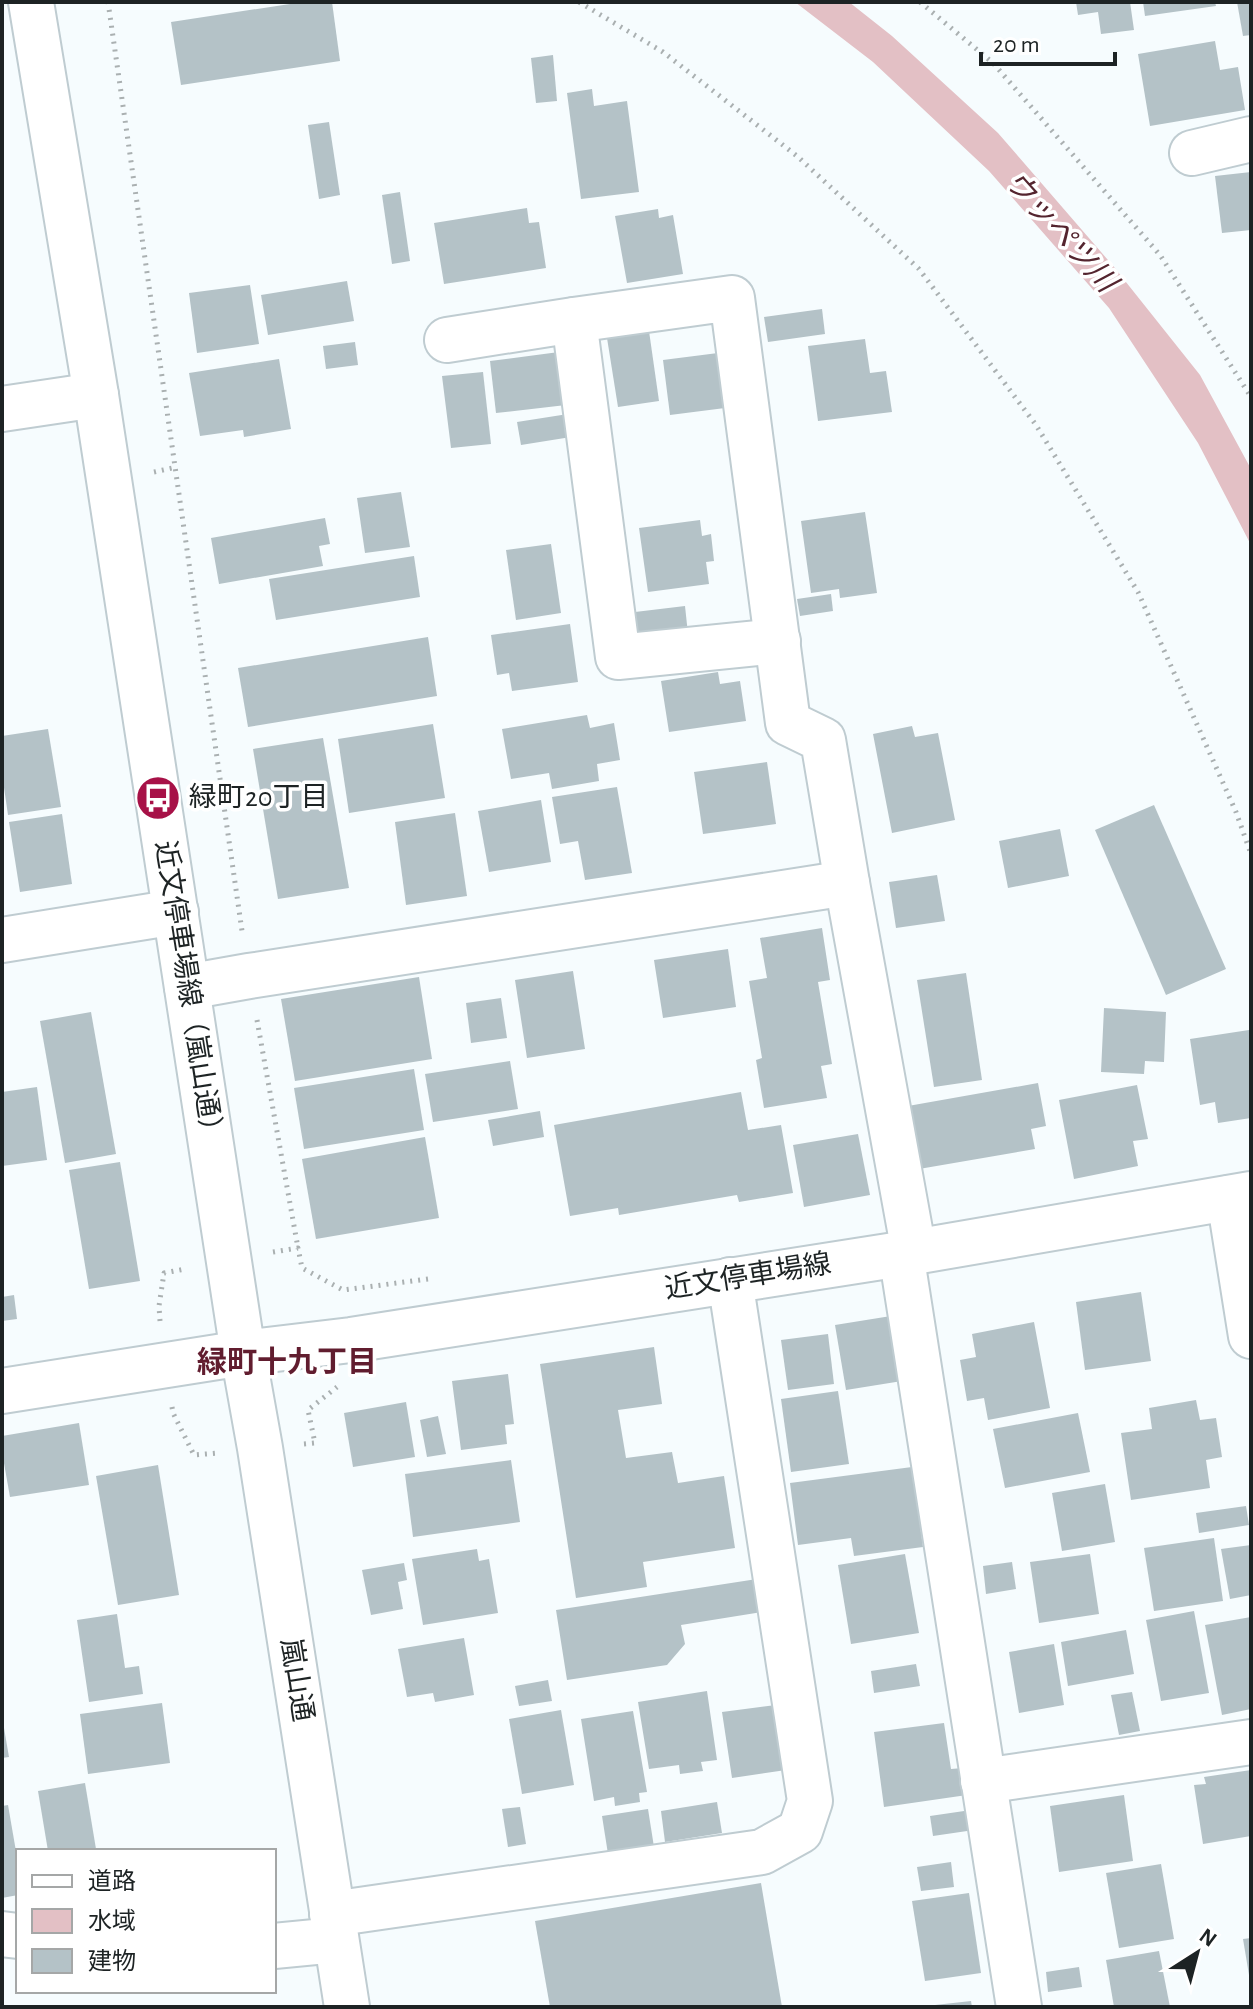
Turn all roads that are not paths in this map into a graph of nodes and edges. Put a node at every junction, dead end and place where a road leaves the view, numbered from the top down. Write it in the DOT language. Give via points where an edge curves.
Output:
graph roads {
  1 [pos="31,2"];
  2 [pos="1251,139"];
  3 [pos="1192,153"];
  4 [pos="574,320"];
  5 [pos="447,340"];
  6 [pos="96,395"];
  7 [pos="2,409"];
  8 [pos="778,641"];
  9 [pos="847,883"];
  10 [pos="176,912"];
  11 [pos="2,940"];
  12 [pos="187,987"];
  13 [pos="1240,1196"];
  14 [pos="908,1253"];
  15 [pos="730,1280"];
  16 [pos="1251,1336"];
  17 [pos="243,1353"];
  18 [pos="2,1391"];
  19 [pos="1251,1742"];
  20 [pos="983,1781"];
  21 [pos="334,1927"];
  22 [pos="276,1945"];
  23 [pos="347,2007"];
  24 [pos="1019,2007"];
  1 -- 6 [label="street, 近文停車場線（嵐山通）"];
  2 -- 3 [label="street"];
  4 -- 5 [label="street"];
  4 -- 8 [label="street" via="618,657"];
  4 -- 8 [label="street" via="732,298"];
  6 -- 7 [label="street"];
  6 -- 10 [label="street, 近文停車場線（嵐山通）"];
  8 -- 9 [label="street" via="788,723 823,740"];
  9 -- 12 [label="street"];
  9 -- 14 [label="street"];
  10 -- 11 [label="street"];
  10 -- 12 [label="street, 近文停車場線（嵐山通）"];
  12 -- 17 [label="street, 近文停車場線（嵐山通）"];
  13 -- 14 [label="street, 近文停車場線"];
  13 -- 16 [label="street"];
  14 -- 15 [label="street, 近文停車場線"];
  14 -- 20 [label="street"];
  15 -- 17 [label="street, 近文停車場線"];
  15 -- 21 [label="street" via="810,1801 800,1831 762,1852"];
  17 -- 18 [label="street, 近文停車場線"];
  17 -- 21 [label="street, 嵐山通"];
  19 -- 20 [label="street"];
  20 -- 24 [label="street"];
  21 -- 22 [label="street"];
  21 -- 23 [label="street, 嵐山通"];
}
